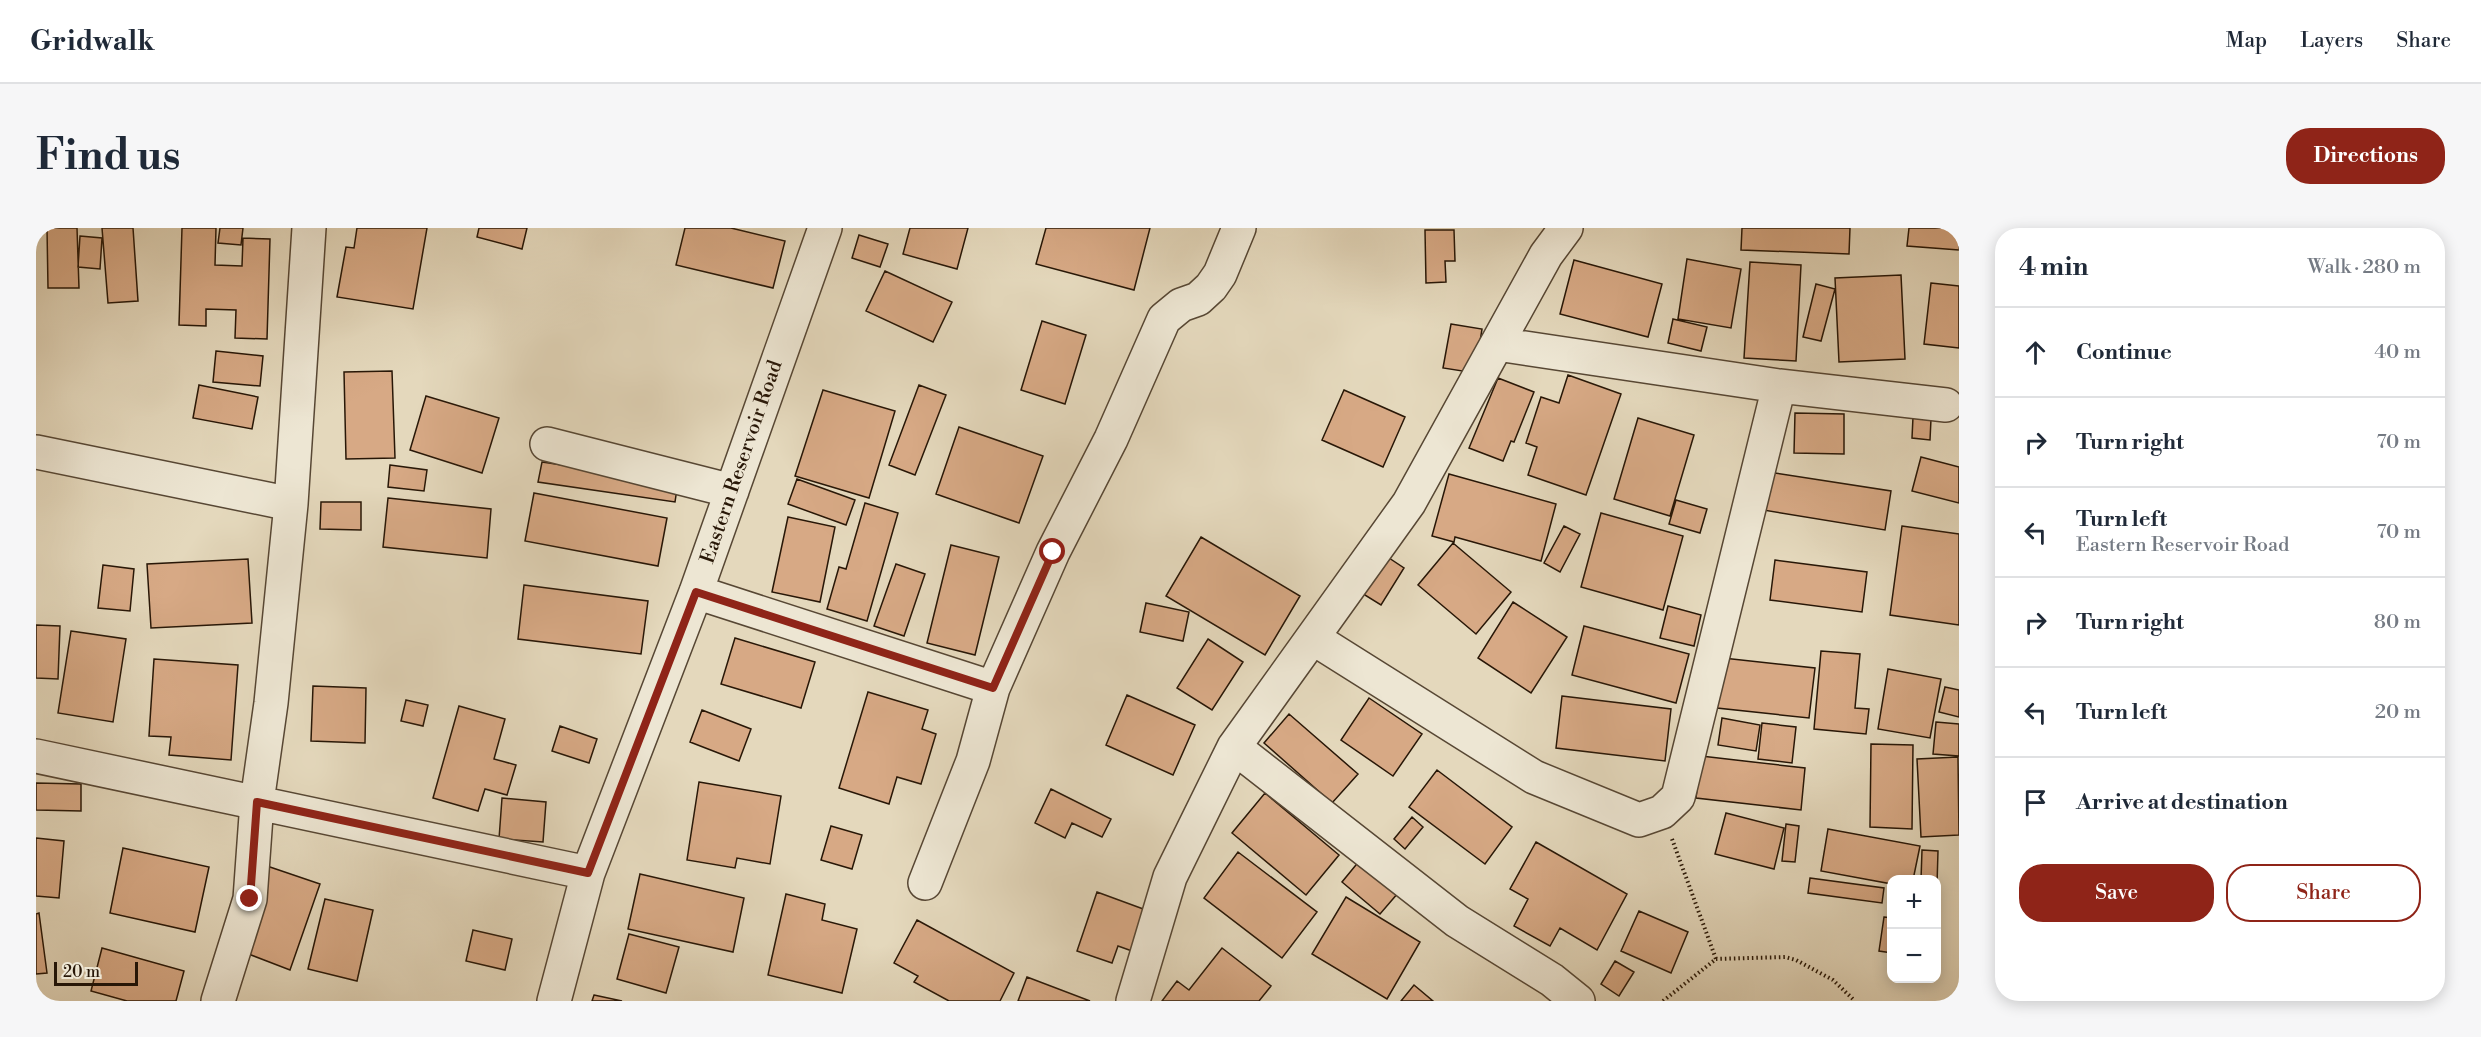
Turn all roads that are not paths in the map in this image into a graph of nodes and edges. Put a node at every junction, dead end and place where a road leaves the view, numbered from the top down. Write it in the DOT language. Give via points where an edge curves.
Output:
graph roads {
  1 [pos="309,228"];
  2 [pos="825,228"];
  3 [pos="1239,228"];
  4 [pos="1566,228"];
  5 [pos="1497,344"];
  6 [pos="1779,386"];
  7 [pos="1946,405"];
  8 [pos="547,444"];
  9 [pos="36,452"];
  10 [pos="732,491"];
  11 [pos="291,504"];
  12 [pos="696,592"];
  13 [pos="1313,638"];
  14 [pos="993,688"];
  15 [pos="1234,747"];
  16 [pos="36,756"];
  17 [pos="257,802"];
  18 [pos="588,873"];
  19 [pos="925,883"];
  20 [pos="218,1001"];
  21 [pos="554,1001"];
  22 [pos="1133,1001"];
  23 [pos="1578,1001"];
  1 -- 11 [label="street"];
  2 -- 10 [label="street, Eastern Reservoir Road"];
  3 -- 14 [label="street" via="1211,287 1164,320"];
  4 -- 5 [label="street" via="1546,255"];
  5 -- 6 [label="street"];
  5 -- 13 [label="street" via="1409,503"];
  6 -- 7 [label="street"];
  6 -- 13 [label="street" via="1678,797 1662,812 1639,820 1534,777"];
  8 -- 10 [label="street"];
  9 -- 11 [label="street"];
  10 -- 12 [label="street, Eastern Reservoir Road"];
  11 -- 17 [label="street" via="272,703"];
  12 -- 14 [label="street"];
  12 -- 18 [label="street, Eastern Reservoir Road"];
  13 -- 15 [label="street"];
  14 -- 19 [label="street" via="973,761"];
  15 -- 22 [label="street" via="1170,877"];
  15 -- 23 [label="street" via="1457,921 1552,980"];
  16 -- 17 [label="street"];
  17 -- 18 [label="street"];
  17 -- 20 [label="street" via="250,899"];
  18 -- 21 [label="street, Eastern Reservoir Road"];
}
